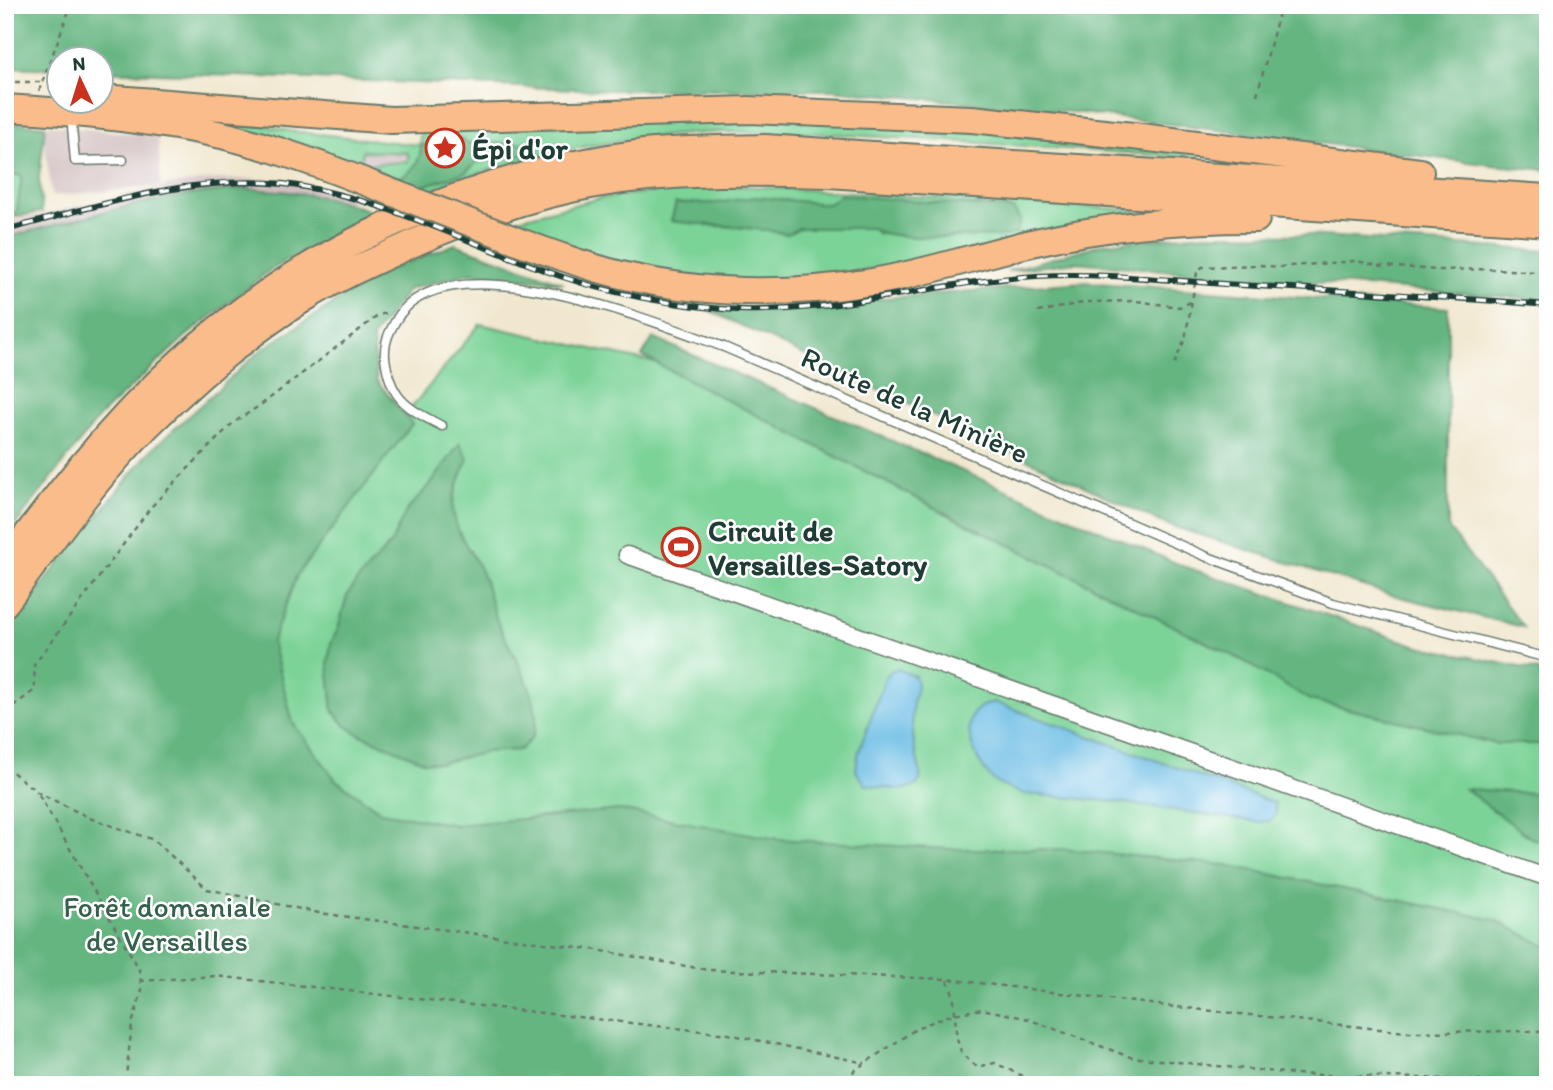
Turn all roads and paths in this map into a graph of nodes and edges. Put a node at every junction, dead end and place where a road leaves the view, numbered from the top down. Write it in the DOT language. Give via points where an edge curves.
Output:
graph roads {
  1 [pos="71,5"];
  2 [pos="1281,5"];
  3 [pos="62,46"];
  4 [pos="5,82"];
  5 [pos="5,93"];
  6 [pos="46,94"];
  7 [pos="1257,95"];
  8 [pos="46,96"];
  9 [pos="46,98"];
  10 [pos="116,99"];
  11 [pos="5,108"];
  12 [pos="116,112"];
  13 [pos="59,116"];
  14 [pos="123,160"];
  15 [pos="1513,195"];
  16 [pos="1548,198"];
  17 [pos="1326,208"];
  18 [pos="1548,223"];
  19 [pos="1548,273"];
  20 [pos="1194,295"];
  21 [pos="401,310"];
  22 [pos="1038,312"];
  23 [pos="1174,364"];
  24 [pos="442,426"];
  25 [pos="627,555"];
  26 [pos="5,564"];
  27 [pos="5,603"];
  28 [pos="1548,659"];
  29 [pos="5,712"];
  30 [pos="5,766"];
  31 [pos="37,792"];
  32 [pos="1548,878"];
  33 [pos="946,979"];
  34 [pos="141,981"];
  35 [pos="953,1014"];
  36 [pos="1548,1031"];
  37 [pos="865,1063"];
  38 [pos="1548,1079"];
  39 [pos="125,1085"];
  40 [pos="837,1085"];
  41 [pos="1041,1085"];
  1 -- 3 [label="path"];
  2 -- 7 [label="path"];
  4 -- 6 [label="path"];
  5 -- 8 [label="highway"];
  9 -- 11 [label="highway"];
  10 -- 15 [label="highway" via="391,120 749,110 972,119 1474,178"];
  12 -- 17 [label="highway, bridge" via="299,157 592,267 716,290 844,286 1112,227 1219,219 1286,220"];
  13 -- 14 [label="lane" via="75,161"];
  15 -- 16 [label="highway"];
  15 -- 26 [label="highway" via="765,148 644,153 545,171 492,184 390,225 324,258 247,307 171,369 131,410"];
  17 -- 18 [label="highway"];
  17 -- 27 [label="highway" via="762,172 633,179 499,208 350,272 255,331 145,428"];
  19 -- 20 [label="path" via="1439,270 1356,261 1209,266 1197,273"];
  20 -- 22 [label="path" via="1179,307 1136,301 1087,302"];
  20 -- 23 [label="path" via="1185,339"];
  21 -- 24 [label="lane" via="384,346 386,367 396,395 407,407"];
  21 -- 28 [label="lane, Route de la Minière" via="424,293 454,284 493,284 567,296 645,318 724,347 1205,556 1333,603"];
  21 -- 29 [label="path" via="379,315 233,423 209,447 151,507 34,665 35,690"];
  25 -- 32 [label="street"];
  30 -- 31 [label="path"];
  31 -- 33 [label="path" via="92,819 155,840 207,889 319,912 708,970"];
  31 -- 34 [label="path" via="126,945"];
  33 -- 35 [label="path" via="954,991"];
  33 -- 36 [label="path" via="1407,1032"];
  34 -- 37 [label="path" via="216,976 714,1032"];
  34 -- 39 [label="path"];
  35 -- 37 [label="path" via="919,1027"];
  35 -- 38 [label="path" via="982,1009 1025,1018 1130,1057 1295,1074"];
  35 -- 41 [label="path" via="962,1052 977,1067 995,1063"];
  37 -- 40 [label="path"];
}
